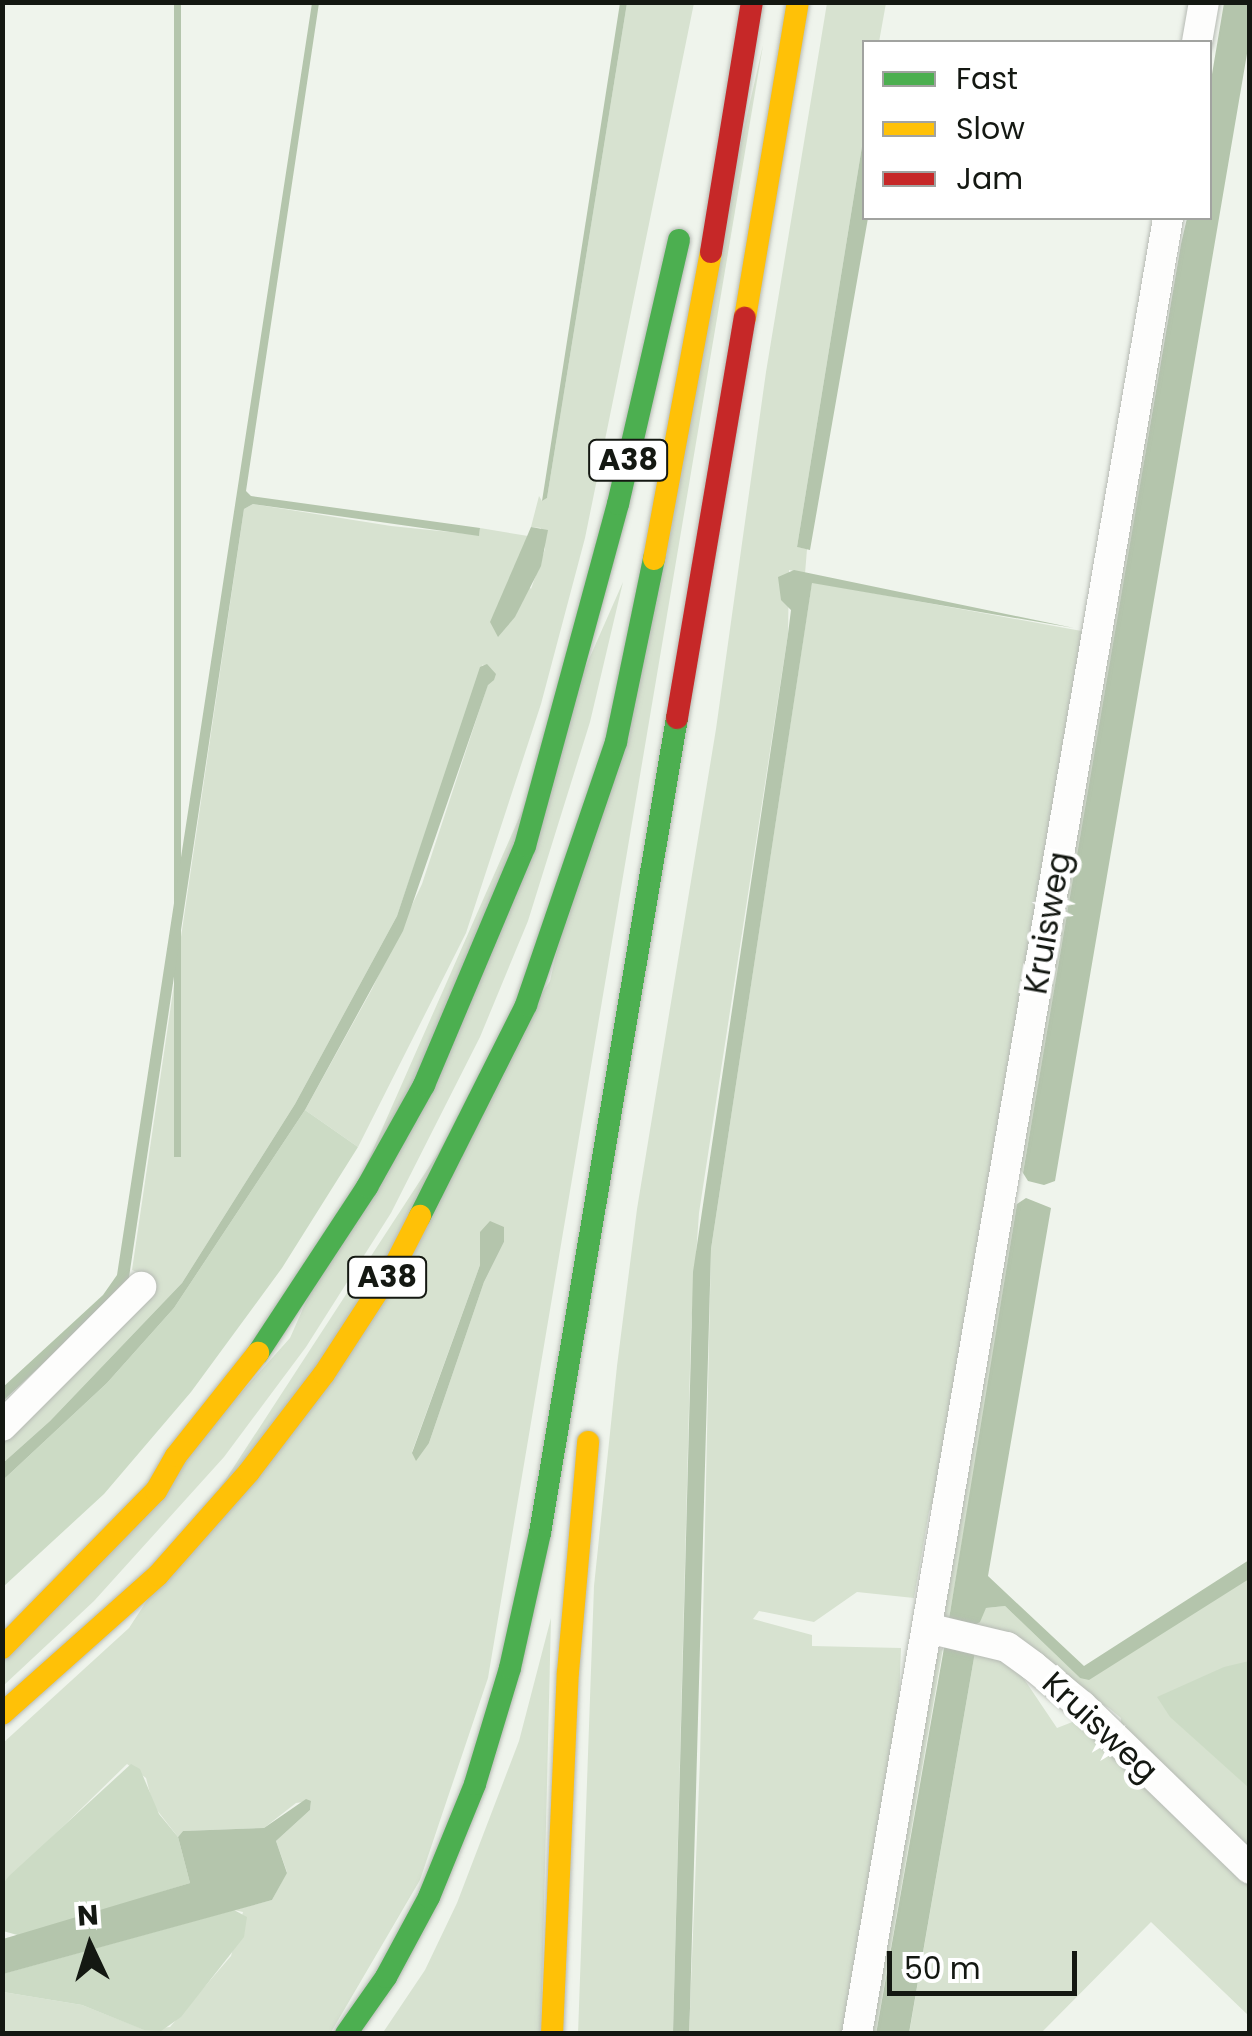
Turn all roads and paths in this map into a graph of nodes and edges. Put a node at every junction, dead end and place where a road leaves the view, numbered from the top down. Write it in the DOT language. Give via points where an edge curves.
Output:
graph roads {
  1 [pos="750,2"];
  2 [pos="798,2"];
  3 [pos="1204,2"];
  4 [pos="1197,40"];
  5 [pos="715,78"];
  6 [pos="684,214"];
  7 [pos="1168,220"];
  8 [pos="590,1234"];
  9 [pos="141,1287"];
  10 [pos="591,1371"];
  11 [pos="592,1410"];
  12 [pos="2,1426"];
  13 [pos="176,1456"];
  14 [pos="2,1618"];
  15 [pos="949,1632"];
  16 [pos="2,1648"];
  17 [pos="2,1714"];
  18 [pos="1250,1869"];
  19 [pos="346,2034"];
  20 [pos="552,2034"];
  21 [pos="858,2034"];
  1 -- 5 [label="highway, A38" via="728,19"];
  1 -- 17 [label="highway, A38" via="688,389 616,742 526,1005 396,1263 324,1374 158,1575"];
  2 -- 8 [label="highway, A38"];
  3 -- 4 [label="street"];
  6 -- 13 [label="highway, A38" via="618,504 525,846 498,919 424,1085 368,1187 278,1330"];
  7 -- 15 [label="street, Kruisweg"];
  8 -- 10 [label="highway, A38"];
  8 -- 19 [label="highway, A38" via="540,1533 475,1784 429,1898"];
  9 -- 12 [label="street"];
  11 -- 20 [label="highway" via="568,1672"];
  13 -- 14 [label="highway, A38"];
  13 -- 16 [label="highway, A38" via="156,1490"];
  15 -- 18 [label="street, Kruisweg" via="1007,1647 1082,1706"];
  15 -- 21 [label="street, Kruisweg"];
}
